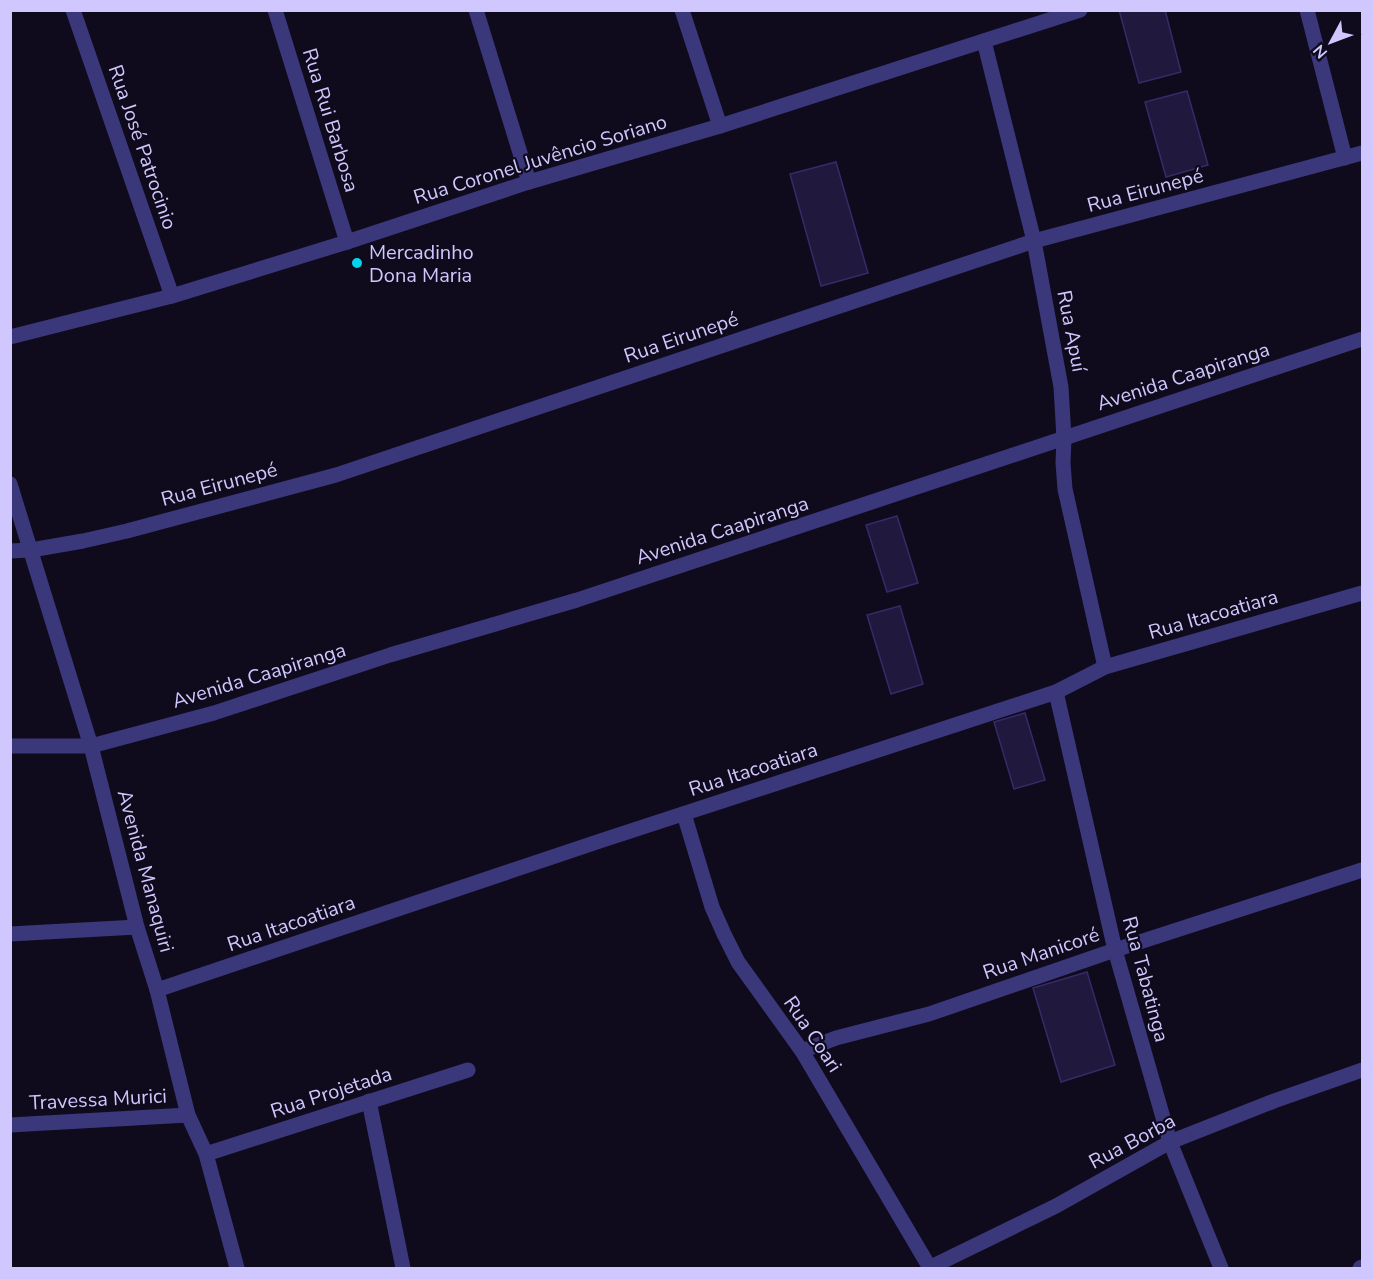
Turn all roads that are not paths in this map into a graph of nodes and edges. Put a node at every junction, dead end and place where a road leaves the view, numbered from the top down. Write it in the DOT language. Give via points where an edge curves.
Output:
graph roads {
  1 [pos="73,10"];
  2 [pos="275,10"];
  3 [pos="476,10"];
  4 [pos="682,10"];
  5 [pos="1080,10"];
  6 [pos="1307,10"];
  7 [pos="984,41"];
  8 [pos="720,126"];
  9 [pos="1362,153"];
  10 [pos="1346,158"];
  11 [pos="530,182"];
  12 [pos="1034,241"];
  13 [pos="347,242"];
  14 [pos="172,296"];
  15 [pos="10,337"];
  16 [pos="1362,339"];
  17 [pos="1064,438"];
  18 [pos="10,484"];
  19 [pos="31,550"];
  20 [pos="10,551"];
  21 [pos="1362,593"];
  22 [pos="1105,667"];
  23 [pos="1056,692"];
  24 [pos="10,746"];
  25 [pos="91,746"];
  26 [pos="684,814"];
  27 [pos="1362,870"];
  28 [pos="137,927"];
  29 [pos="10,934"];
  30 [pos="1115,950"];
  31 [pos="157,990"];
  32 [pos="802,1051"];
  33 [pos="468,1070"];
  34 [pos="1362,1070"];
  35 [pos="369,1101"];
  36 [pos="188,1115"];
  37 [pos="10,1125"];
  38 [pos="1170,1142"];
  39 [pos="206,1154"];
  40 [pos="929,1268"];
  41 [pos="237,1269"];
  42 [pos="404,1269"];
  43 [pos="1221,1269"];
  1 -- 14 [label="street, Rua José Patrocinio"];
  2 -- 13 [label="street, Rua Rui Barbosa"];
  3 -- 11 [label="street"];
  4 -- 8 [label="street"];
  5 -- 7 [label="street, Rua Coronel Juvêncio Soriano"];
  6 -- 10 [label="street"];
  7 -- 8 [label="street, Rua Coronel Juvêncio Soriano"];
  7 -- 12 [label="street, Rua Apuí"];
  8 -- 11 [label="street, Rua Coronel Juvêncio Soriano"];
  9 -- 10 [label="street, Rua Eirunepé"];
  10 -- 12 [label="street, Rua Eirunepé"];
  11 -- 13 [label="street, Rua Coronel Juvêncio Soriano"];
  12 -- 17 [label="street, Rua Apuí" via="1061,387"];
  12 -- 19 [label="street, Rua Eirunepé" via="336,475 127,531"];
  13 -- 14 [label="street, Rua Coronel Juvêncio Soriano"];
  14 -- 15 [label="street, Rua Coronel Juvêncio Soriano"];
  16 -- 17 [label="street, Avenida Caapiranga"];
  17 -- 22 [label="street, Rua Apuí" via="1065,489"];
  17 -- 25 [label="street, Avenida Caapiranga" via="577,600 390,655 214,713"];
  18 -- 19 [label="street, Avenida Manaquiri"];
  19 -- 20 [label="street, Rua Eirunepé"];
  19 -- 25 [label="street, Avenida Manaquiri"];
  21 -- 22 [label="street, Rua Itacoatiara"];
  22 -- 23 [label="street, Rua Itacoatiara"];
  23 -- 26 [label="street, Rua Itacoatiara"];
  23 -- 30 [label="street, Rua Tabatinga"];
  24 -- 25 [label="street, Avenida Caapiranga"];
  25 -- 28 [label="street, Avenida Manaquiri"];
  26 -- 31 [label="street, Rua Itacoatiara"];
  26 -- 32 [label="street, Rua Coari" via="724,934 738,962"];
  27 -- 30 [label="street, Rua Manicoré"];
  28 -- 29 [label="street"];
  28 -- 31 [label="street, Avenida Manaquiri"];
  30 -- 32 [label="street, Rua Manicoré" via="929,1014"];
  30 -- 38 [label="street, Rua Tabatinga"];
  31 -- 36 [label="street, Avenida Manaquiri"];
  32 -- 40 [label="street, Rua Coari"];
  33 -- 35 [label="street, Rua Projetada"];
  34 -- 38 [label="street, Rua Borba"];
  35 -- 39 [label="street, Rua Projetada"];
  35 -- 42 [label="street"];
  36 -- 37 [label="street, Travessa Murici"];
  36 -- 39 [label="street, Avenida Manaquiri"];
  38 -- 40 [label="street, Rua Borba" via="1056,1206"];
  38 -- 43 [label="street, Rua Tabatinga"];
  39 -- 41 [label="street, Avenida Manaquiri"];
}
